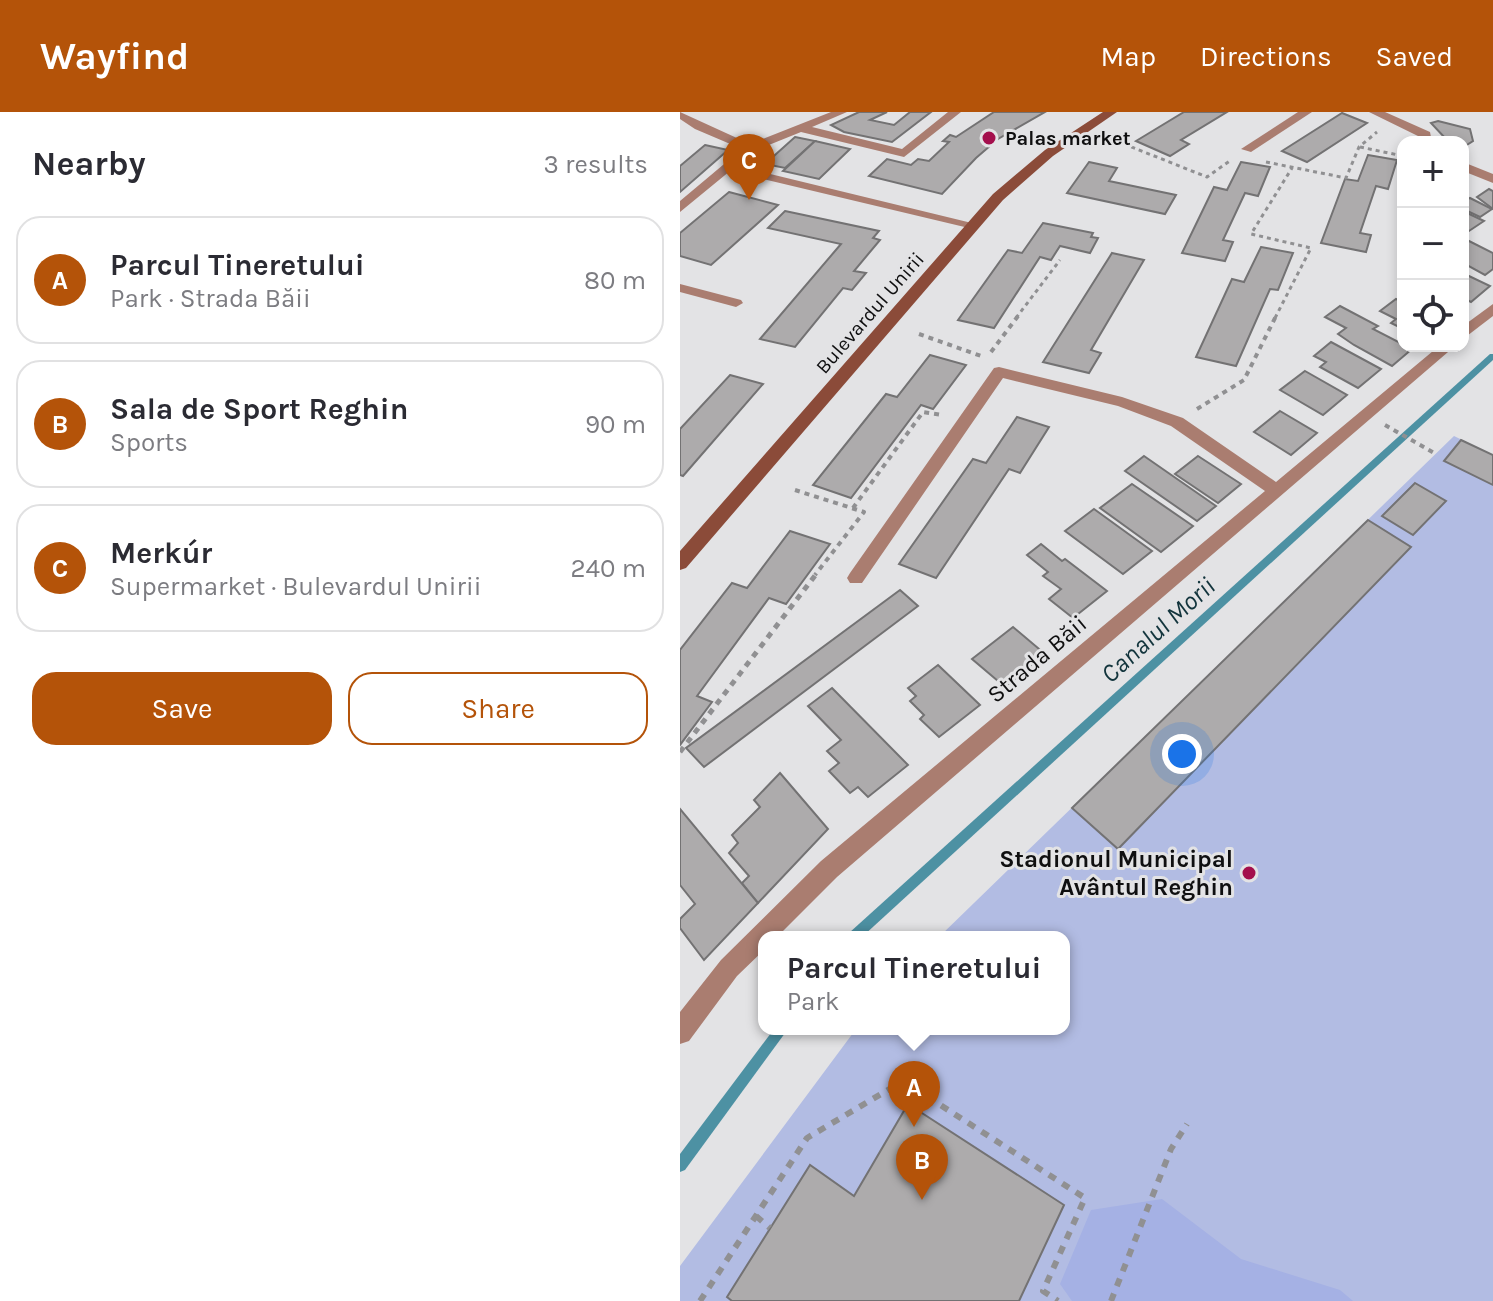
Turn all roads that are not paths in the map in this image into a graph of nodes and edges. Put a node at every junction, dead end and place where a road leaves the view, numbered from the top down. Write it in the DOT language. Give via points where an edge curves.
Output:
graph roads {
  1 [pos="841,112"];
  2 [pos="955,112"];
  3 [pos="1111,112"];
  4 [pos="1306,112"];
  5 [pos="1375,112"];
  6 [pos="680,114"];
  7 [pos="804,129"];
  8 [pos="1426,136"];
  9 [pos="750,148"];
  10 [pos="1242,153"];
  11 [pos="727,167"];
  12 [pos="1469,169"];
  13 [pos="1493,179"];
  14 [pos="680,208"];
  15 [pos="973,225"];
  16 [pos="680,288"];
  17 [pos="736,303"];
  18 [pos="1493,308"];
  19 [pos="1469,329"];
  20 [pos="1441,352"];
  21 [pos="1277,491"];
  22 [pos="681,561"];
  23 [pos="856,578"];
  24 [pos="766,931"];
  25 [pos="758,939"];
  26 [pos="680,1032"];
  1 -- 7 [label="street"];
  2 -- 7 [label="street" via="904,153"];
  3 -- 15 [label="main road, Bulevardul Unirii" via="1018,178"];
  4 -- 10 [label="street"];
  5 -- 8 [label="street"];
  6 -- 9 [label="street"];
  7 -- 9 [label="street"];
  9 -- 11 [label="street"];
  11 -- 14 [label="street"];
  11 -- 15 [label="street"];
  12 -- 13 [label="street"];
  15 -- 22 [label="main road, Bulevardul Unirii"];
  16 -- 17 [label="street"];
  18 -- 19 [label="street"];
  20 -- 21 [label="street, Strada Băii"];
  21 -- 23 [label="street" via="1177,422 1122,402 999,372"];
  21 -- 24 [label="street, Strada Băii" via="829,869"];
  25 -- 26 [label="street, Strada Băii"];
}
